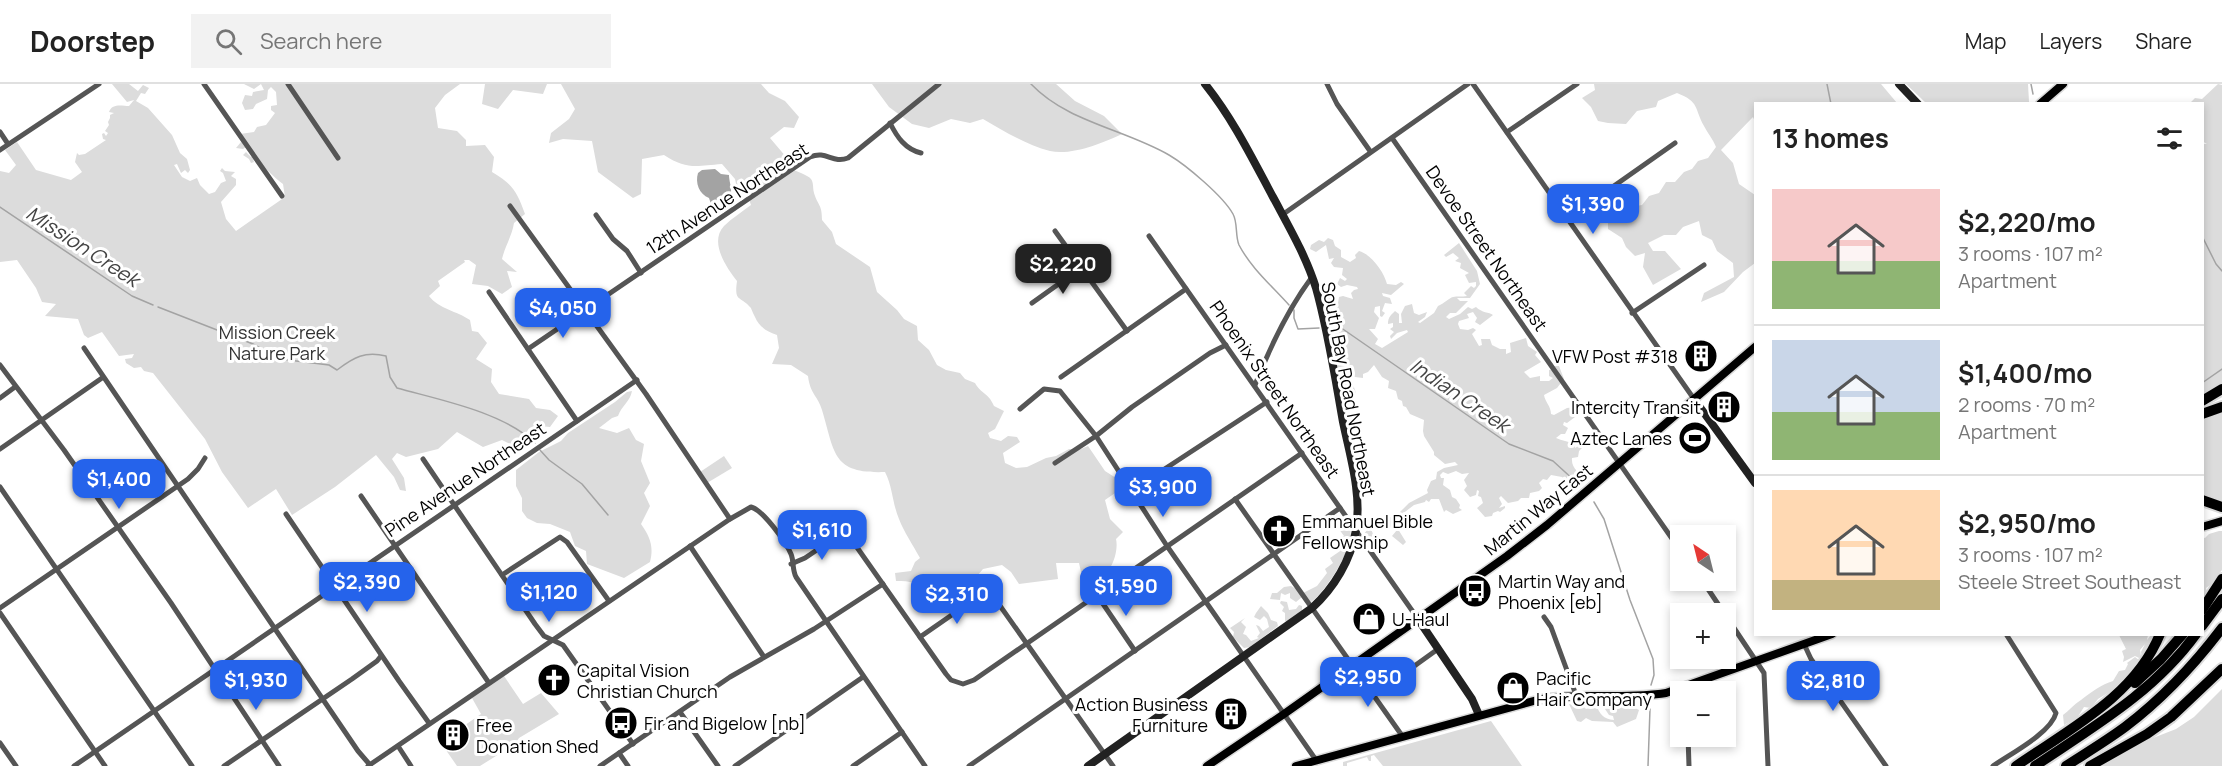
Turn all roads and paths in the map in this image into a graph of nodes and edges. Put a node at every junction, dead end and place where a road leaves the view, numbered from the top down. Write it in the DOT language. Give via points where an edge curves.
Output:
graph roads {
  1 [pos="99,84"];
  2 [pos="204,84"];
  3 [pos="288,84"];
  4 [pos="939,84"];
  5 [pos="1205,84"];
  6 [pos="1328,84"];
  7 [pos="1468,84"];
  8 [pos="1473,84"];
  9 [pos="1577,84"];
  10 [pos="1899,84"];
  11 [pos="2063,84"];
  12 [pos="1916,102"];
  13 [pos="2042,102"];
  14 [pos="890,123"];
  15 [pos="0,132"];
  16 [pos="1507,132"];
  17 [pos="1392,138"];
  18 [pos="8,144"];
  19 [pos="1675,144"];
  20 [pos="0,150"];
  21 [pos="1370,151"];
  22 [pos="921,153"];
  23 [pos="338,158"];
  24 [pos="282,196"];
  25 [pos="510,206"];
  26 [pos="596,215"];
  27 [pos="1282,215"];
  28 [pos="1567,219"];
  29 [pos="1055,231"];
  30 [pos="1149,236"];
  31 [pos="1704,265"];
  32 [pos="1081,268"];
  33 [pos="641,273"];
  34 [pos="1312,277"];
  35 [pos="1186,289"];
  36 [pos="489,292"];
  37 [pos="1032,303"];
  38 [pos="586,310"];
  39 [pos="1632,313"];
  40 [pos="1127,332"];
  41 [pos="1226,345"];
  42 [pos="84,348"];
  43 [pos="1754,348"];
  44 [pos="528,349"];
  45 [pos="0,365"];
  46 [pos="1062,377"];
  47 [pos="102,378"];
  48 [pos="635,378"];
  49 [pos="1255,385"];
  50 [pos="15,387"];
  51 [pos="2222,389"];
  52 [pos="0,398"];
  53 [pos="1694,399"];
  54 [pos="2204,400"];
  55 [pos="1267,402"];
  56 [pos="2222,407"];
  57 [pos="1020,409"];
  58 [pos="2204,413"];
  59 [pos="41,420"];
  60 [pos="577,421"];
  61 [pos="1096,436"];
  62 [pos="0,449"];
  63 [pos="1302,453"];
  64 [pos="205,458"];
  65 [pos="423,459"];
  66 [pos="1055,463"];
  67 [pos="1619,463"];
  68 [pos="1754,482"];
  69 [pos="176,486"];
  70 [pos="0,487"];
  71 [pos="1131,491"];
  72 [pos="361,495"];
  73 [pos="1235,499"];
  74 [pos="2204,501"];
  75 [pos="454,505"];
  76 [pos="2222,507"];
  77 [pos="1340,508"];
  78 [pos="286,514"];
  79 [pos="730,519"];
  80 [pos="2222,521"];
  81 [pos="2204,526"];
  82 [pos="117,528"];
  83 [pos="1356,530"];
  84 [pos="1670,536"];
  85 [pos="395,546"];
  86 [pos="690,546"];
  87 [pos="1167,546"];
  88 [pos="1273,554"];
  89 [pos="791,564"];
  90 [pos="57,568"];
  91 [pos="502,575"];
  92 [pos="2222,579"];
  93 [pos="883,584"];
  94 [pos="336,587"];
  95 [pos="1709,591"];
  96 [pos="1097,595"];
  97 [pos="2222,599"];
  98 [pos="609,601"];
  99 [pos="1205,601"];
  100 [pos="2204,607"];
  101 [pos="0,608"];
  102 [pos="1312,608"];
  103 [pos="0,613"];
  104 [pos="1544,617"];
  105 [pos="1418,619"];
  106 [pos="826,622"];
  107 [pos="2204,623"];
  108 [pos="275,628"];
  109 [pos="2222,628"];
  110 [pos="1826,636"];
  111 [pos="2007,636"];
  112 [pos="2159,636"];
  113 [pos="2181,636"];
  114 [pos="2194,636"];
  115 [pos="920,637"];
  116 [pos="554,640"];
  117 [pos="1028,643"];
  118 [pos="1804,644"];
  119 [pos="1438,649"];
  120 [pos="1136,651"];
  121 [pos="381,656"];
  122 [pos="764,657"];
  123 [pos="1243,657"];
  124 [pos="1757,661"];
  125 [pos="1353,665"];
  126 [pos="2222,669"];
  127 [pos="214,670"];
  128 [pos="863,677"];
  129 [pos="1706,681"];
  130 [pos="489,683"];
  131 [pos="1670,692"];
  132 [pos="1374,695"];
  133 [pos="1576,695"];
  134 [pos="322,699"];
  135 [pos="1067,699"];
  136 [pos="2106,704"];
  137 [pos="155,711"];
  138 [pos="680,712"];
  139 [pos="1284,714"];
  140 [pos="1479,715"];
  141 [pos="429,723"];
  142 [pos="902,732"];
  143 [pos="1403,737"];
  144 [pos="261,740"];
  145 [pos="0,743"];
  146 [pos="633,744"];
  147 [pos="398,746"];
  148 [pos="1688,747"];
  149 [pos="95,751"];
  150 [pos="619,753"];
  151 [pos="1105,754"];
  152 [pos="1316,760"];
  153 [pos="369,765"];
  154 [pos="16,766"];
  155 [pos="74,766"];
  156 [pos="105,766"];
  157 [pos="192,766"];
  158 [pos="224,766"];
  159 [pos="279,766"];
  160 [pos="411,766"];
  161 [pos="600,766"];
  162 [pos="628,766"];
  163 [pos="718,766"];
  164 [pos="735,766"];
  165 [pos="853,766"];
  166 [pos="925,766"];
  167 [pos="969,766"];
  168 [pos="1088,766"];
  169 [pos="1113,766"];
  170 [pos="1207,766"];
  171 [pos="1296,766"];
  172 [pos="1689,766"];
  173 [pos="1768,766"];
  174 [pos="1886,766"];
  175 [pos="1993,766"];
  176 [pos="2016,766"];
  177 [pos="2035,766"];
  178 [pos="2066,766"];
  179 [pos="2090,766"];
  1 -- 18 [label="street"];
  2 -- 24 [label="street"];
  3 -- 23 [label="street"];
  4 -- 14 [label="street, 12th Avenue Northeast"];
  5 -- 27 [label="street, South Bay Road Northeast" via="1238,130"];
  6 -- 21 [label="street"];
  7 -- 17 [label="street"];
  8 -- 16 [label="street"];
  9 -- 16 [label="street"];
  10 -- 12 [label="street"];
  11 -- 13 [label="main road"];
  14 -- 22 [label="street" via="905,145"];
  14 -- 33 [label="street, 12th Avenue Northeast" via="848,158 839,160 821,154 810,157"];
  15 -- 18 [label="street"];
  16 -- 28 [label="street"];
  17 -- 21 [label="street"];
  17 -- 67 [label="street, Devoe Street Northeast"];
  18 -- 20 [label="street"];
  19 -- 28 [label="street"];
  21 -- 27 [label="street"];
  25 -- 38 [label="street"];
  26 -- 33 [label="street"];
  27 -- 34 [label="street, South Bay Road Northeast"];
  28 -- 39 [label="street"];
  29 -- 32 [label="street"];
  30 -- 35 [label="street, Phoenix Street Northeast"];
  31 -- 39 [label="street"];
  32 -- 37 [label="street"];
  32 -- 40 [label="street"];
  33 -- 38 [label="street, 12th Avenue Northeast"];
  34 -- 49 [label="street" via="1294,303"];
  34 -- 83 [label="street, South Bay Road Northeast" via="1356,486"];
  35 -- 40 [label="street"];
  35 -- 41 [label="street, Phoenix Street Northeast"];
  36 -- 44 [label="street"];
  38 -- 44 [label="street, 12th Avenue Northeast"];
  38 -- 48 [label="street"];
  39 -- 53 [label="street"];
  40 -- 46 [label="street"];
  41 -- 49 [label="street, Phoenix Street Northeast"];
  41 -- 61 [label="street" via="1132,407"];
  42 -- 47 [label="street"];
  43 -- 53 [label="main road, Martin Way East"];
  44 -- 60 [label="street"];
  45 -- 50 [label="street"];
  47 -- 59 [label="street"];
  47 -- 69 [label="street"];
  48 -- 60 [label="street, Pine Avenue Northeast"];
  48 -- 79 [label="street"];
  49 -- 55 [label="street, Phoenix Street Northeast"];
  50 -- 52 [label="street"];
  50 -- 59 [label="street"];
  51 -- 54 [label="highway"];
  53 -- 67 [label="main road, Martin Way East"];
  53 -- 68 [label="street"];
  55 -- 63 [label="street, Phoenix Street Northeast"];
  55 -- 71 [label="street"];
  56 -- 58 [label="highway"];
  57 -- 61 [label="street" via="1044,389 1056,389 1066,396"];
  59 -- 62 [label="street"];
  59 -- 82 [label="street"];
  60 -- 75 [label="street, Pine Avenue Northeast"];
  61 -- 66 [label="street"];
  61 -- 71 [label="street"];
  63 -- 73 [label="street"];
  63 -- 77 [label="street, Phoenix Street Northeast"];
  64 -- 69 [label="street" via="198,469"];
  65 -- 75 [label="street"];
  67 -- 84 [label="street, Devoe Street Northeast"];
  67 -- 105 [label="main road, Martin Way East" via="1547,525"];
  69 -- 82 [label="street"];
  69 -- 108 [label="street"];
  70 -- 90 [label="street"];
  71 -- 87 [label="street"];
  72 -- 85 [label="street"];
  73 -- 87 [label="street"];
  73 -- 88 [label="street"];
  74 -- 76 [label="highway"];
  75 -- 85 [label="street, Pine Avenue Northeast"];
  75 -- 91 [label="street"];
  77 -- 83 [label="street, Phoenix Street Northeast"];
  77 -- 88 [label="street"];
  78 -- 94 [label="street"];
  79 -- 86 [label="street"];
  79 -- 89 [label="street" via="756,508 792,555"];
  80 -- 81 [label="main road"];
  82 -- 90 [label="street"];
  82 -- 127 [label="street"];
  83 -- 102 [label="street, South Bay Road Northeast" via="1339,575"];
  83 -- 105 [label="street, Phoenix Street Northeast"];
  85 -- 94 [label="street, Pine Avenue Northeast"];
  85 -- 130 [label="street"];
  86 -- 98 [label="street"];
  86 -- 122 [label="street"];
  87 -- 96 [label="street"];
  87 -- 99 [label="street"];
  88 -- 99 [label="street"];
  88 -- 102 [label="street"];
  89 -- 93 [label="street" via="844,534"];
  89 -- 106 [label="street"];
  90 -- 101 [label="street"];
  90 -- 137 [label="street"];
  91 -- 98 [label="street" via="560,537"];
  91 -- 116 [label="street" via="544,636"];
  92 -- 100 [label="highway"];
  93 -- 106 [label="street"];
  93 -- 115 [label="street"];
  94 -- 108 [label="street, Pine Avenue Northeast"];
  94 -- 121 [label="street"];
  95 -- 124 [label="street"];
  96 -- 117 [label="street"];
  96 -- 120 [label="street"];
  97 -- 107 [label="highway"];
  98 -- 116 [label="street"];
  99 -- 120 [label="street"];
  99 -- 123 [label="street"];
  102 -- 123 [label="street, South Bay Road Northeast"];
  102 -- 125 [label="street"];
  103 -- 149 [label="street"];
  104 -- 133 [label="street"];
  105 -- 119 [label="street"];
  105 -- 125 [label="main road, Martin Way East"];
  106 -- 122 [label="street"];
  106 -- 128 [label="street"];
  108 -- 127 [label="street, Pine Avenue Northeast"];
  108 -- 134 [label="street"];
  109 -- 178 [label="highway" via="2153,704"];
  110 -- 118 [label="main road"];
  111 -- 175 [label="street" via="2056,713 2044,730"];
  112 -- 136 [label="highway" via="2138,671"];
  113 -- 136 [label="highway" via="2140,679"];
  114 -- 177 [label="highway" via="2166,671 2142,692"];
  115 -- 117 [label="street" via="946,674 958,684 974,680"];
  115 -- 117 [label="street" via="982,594 991,593"];
  116 -- 130 [label="street"];
  116 -- 146 [label="street" via="563,645"];
  117 -- 135 [label="street"];
  118 -- 124 [label="main road"];
  118 -- 174 [label="street"];
  119 -- 132 [label="street"];
  119 -- 140 [label="street"];
  120 -- 135 [label="street"];
  121 -- 134 [label="street"];
  121 -- 141 [label="street"];
  122 -- 138 [label="street"];
  123 -- 139 [label="street"];
  123 -- 151 [label="street, South Bay Road Northeast"];
  124 -- 129 [label="main road"];
  124 -- 173 [label="street" via="1764,673"];
  125 -- 132 [label="street"];
  125 -- 139 [label="main road, Martin Way East"];
  126 -- 179 [label="highway" via="2171,717"];
  127 -- 137 [label="street, Pine Avenue Northeast"];
  127 -- 144 [label="street"];
  128 -- 142 [label="street"];
  128 -- 164 [label="street"];
  130 -- 141 [label="street"];
  131 -- 133 [label="main road"];
  132 -- 143 [label="street"];
  133 -- 140 [label="main road" via="1533,700"];
  134 -- 144 [label="street"];
  134 -- 153 [label="street"];
  135 -- 151 [label="street"];
  135 -- 167 [label="street"];
  136 -- 176 [label="highway"];
  137 -- 149 [label="street, Pine Avenue Northeast"];
  137 -- 157 [label="street"];
  138 -- 146 [label="street"];
  138 -- 163 [label="street"];
  139 -- 152 [label="street"];
  139 -- 170 [label="main road, Martin Way East"];
  140 -- 143 [label="main road"];
  141 -- 147 [label="street"];
  142 -- 165 [label="street"];
  142 -- 166 [label="street"];
  143 -- 152 [label="main road"];
  144 -- 158 [label="street"];
  144 -- 159 [label="street"];
  145 -- 154 [label="street"];
  146 -- 150 [label="street"];
  147 -- 153 [label="street"];
  147 -- 160 [label="street"];
  148 -- 172 [label="street"];
  149 -- 155 [label="street, Pine Avenue Northeast"];
  149 -- 156 [label="street"];
  150 -- 161 [label="street"];
  150 -- 162 [label="street"];
  151 -- 168 [label="street, South Bay Road Northeast"];
  151 -- 169 [label="street"];
  152 -- 171 [label="main road"];
}
